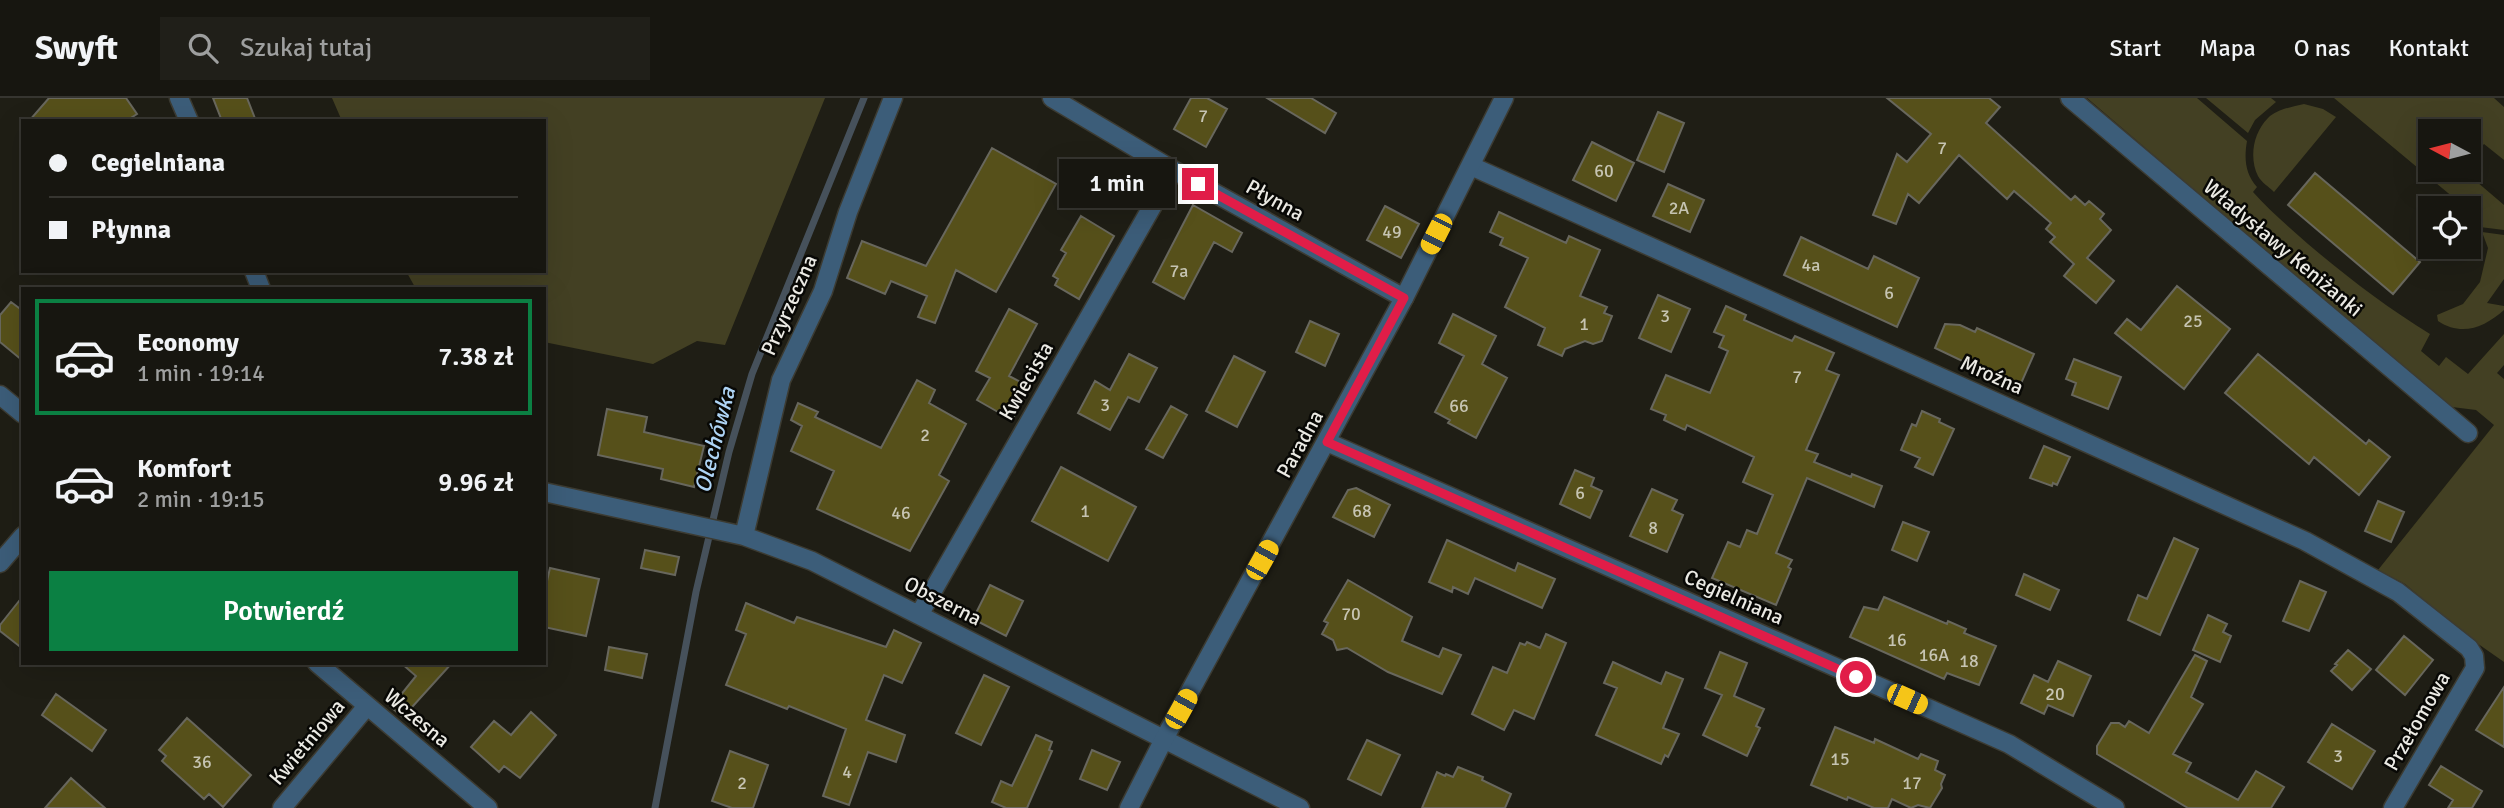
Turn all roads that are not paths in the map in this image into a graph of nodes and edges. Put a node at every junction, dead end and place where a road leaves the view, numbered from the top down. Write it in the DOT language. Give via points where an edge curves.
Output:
graph roads {
  1 [pos="179,98"];
  2 [pos="893,98"];
  3 [pos="1052,98"];
  4 [pos="1504,98"];
  5 [pos="2070,98"];
  6 [pos="188,119"];
  7 [pos="1471,166"];
  8 [pos="1173,170"];
  9 [pos="1404,298"];
  10 [pos="0,395"];
  11 [pos="21,412"];
  12 [pos="2468,433"];
  13 [pos="1327,442"];
  14 [pos="546,492"];
  15 [pos="737,535"];
  16 [pos="21,538"];
  17 [pos="0,563"];
  18 [pos="919,614"];
  19 [pos="2474,656"];
  20 [pos="319,665"];
  21 [pos="368,706"];
  22 [pos="1164,739"];
  23 [pos="282,808"];
  24 [pos="488,808"];
  25 [pos="1129,808"];
  26 [pos="1300,808"];
  27 [pos="2115,808"];
  28 [pos="2393,808"];
  1 -- 6 [label="street"];
  2 -- 15 [label="street, Przyrzeczna" via="823,291 781,380"];
  3 -- 8 [label="street, Płynna"];
  4 -- 7 [label="street, Paradna"];
  5 -- 12 [label="street, Władysławy Keniżanki"];
  7 -- 9 [label="street, Paradna"];
  7 -- 19 [label="street, Mroźna" via="2305,541 2398,592"];
  8 -- 9 [label="street, Płynna"];
  8 -- 18 [label="street, Kwiecista"];
  9 -- 13 [label="street, Paradna"];
  10 -- 11 [label="street"];
  13 -- 22 [label="street, Paradna"];
  13 -- 27 [label="street, Cegielniana" via="2009,744"];
  14 -- 15 [label="street, Obszerna"];
  15 -- 18 [label="street, Obszerna" via="812,561"];
  16 -- 17 [label="street"];
  18 -- 22 [label="street, Obszerna"];
  19 -- 28 [label="street, Przełomowa" via="2475,668"];
  20 -- 21 [label="street, Wczesna"];
  21 -- 23 [label="street, Kwietniowa"];
  21 -- 24 [label="street, Wczesna"];
  22 -- 25 [label="street, Paradna"];
  22 -- 26 [label="street, Obszerna"];
}
